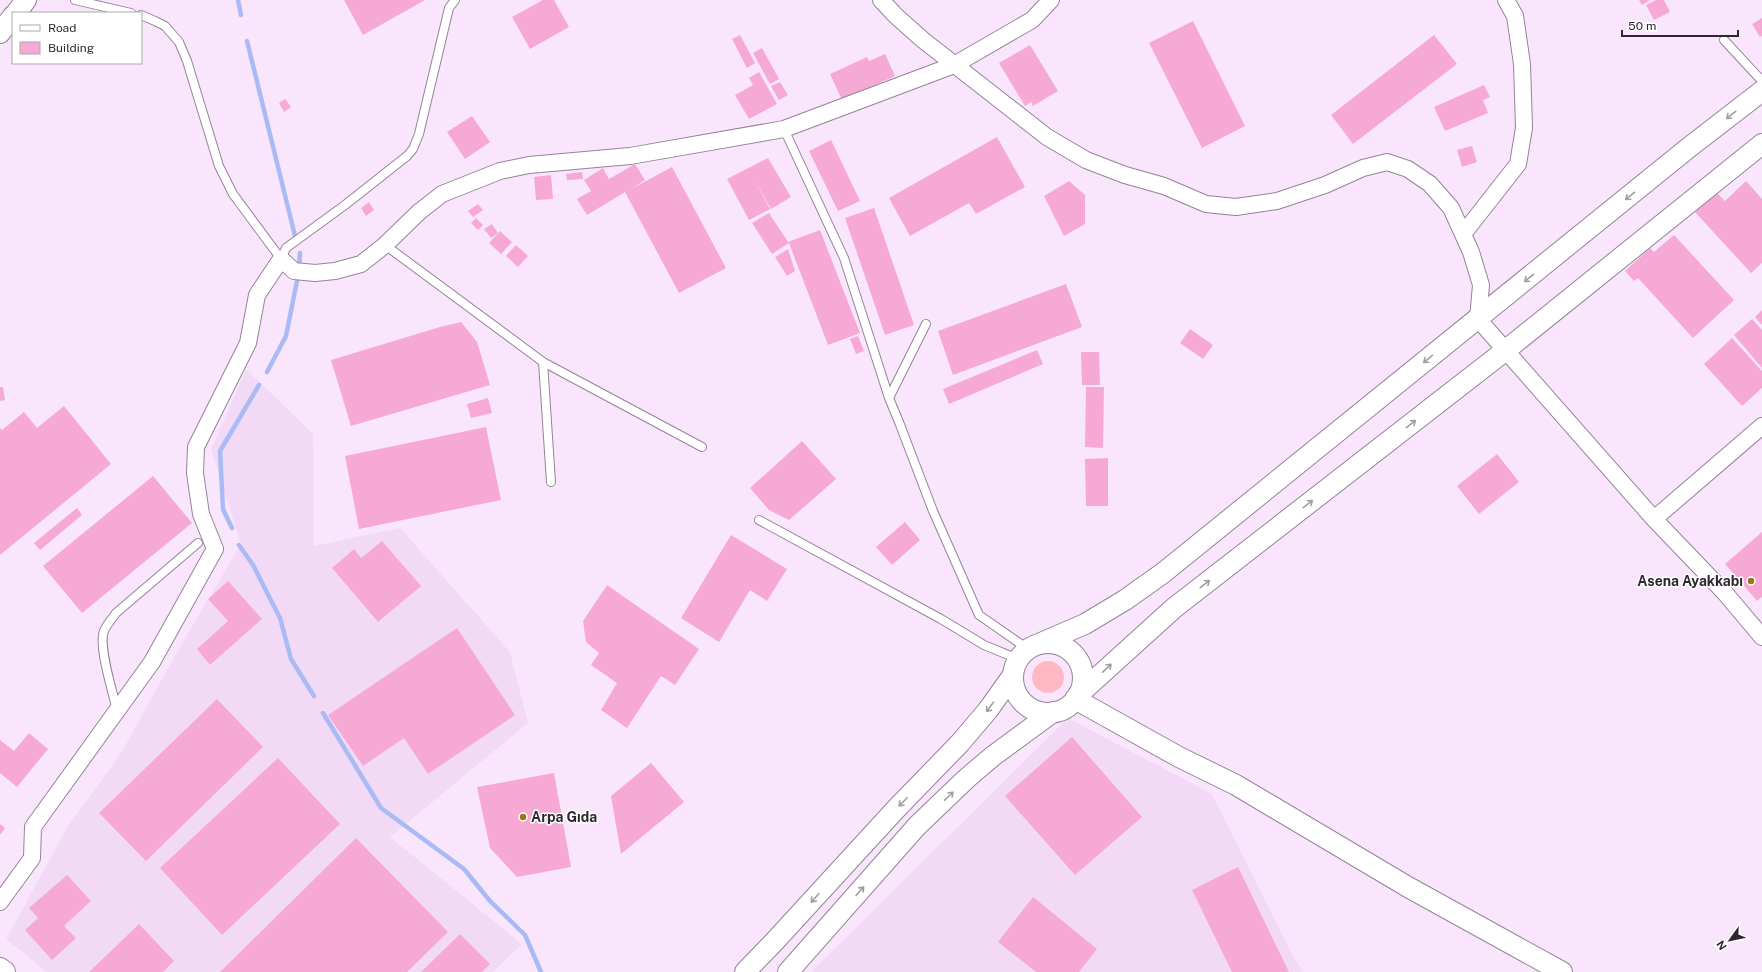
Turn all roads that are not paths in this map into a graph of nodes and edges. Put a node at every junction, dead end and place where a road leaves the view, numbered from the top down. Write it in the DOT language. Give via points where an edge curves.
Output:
graph roads {
  1 [pos="26,0"];
  2 [pos="75,0"];
  3 [pos="455,0"];
  4 [pos="881,0"];
  5 [pos="1051,0"];
  6 [pos="1506,0"];
  7 [pos="17,12"];
  8 [pos="127,12"];
  9 [pos="142,15"];
  10 [pos="12,17"];
  11 [pos="0,33"];
  12 [pos="1724,40"];
  13 [pos="954,65"];
  14 [pos="1762,81"];
  15 [pos="1762,91"];
  16 [pos="784,129"];
  17 [pos="1762,144"];
  18 [pos="1463,234"];
  19 [pos="385,245"];
  20 [pos="281,259"];
  21 [pos="1478,319"];
  22 [pos="926,324"];
  23 [pos="1506,350"];
  24 [pos="543,362"];
  25 [pos="889,398"];
  26 [pos="1762,426"];
  27 [pos="702,447"];
  28 [pos="551,482"];
  29 [pos="1654,519"];
  30 [pos="760,520"];
  31 [pos="198,543"];
  32 [pos="1762,637"];
  33 [pos="1025,657"];
  34 [pos="1076,697"];
  35 [pos="117,711"];
  36 [pos="1053,712"];
  37 [pos="0,902"];
  38 [pos="0,969"];
  39 [pos="4,972"];
  40 [pos="745,972"];
  41 [pos="788,972"];
  42 [pos="1562,972"];
  1 -- 7 [label="street"];
  2 -- 8 [label="lane"];
  3 -- 20 [label="lane" via="449,8 413,150 345,205 286,248"];
  4 -- 13 [label="street"];
  5 -- 13 [label="street" via="1032,20"];
  6 -- 18 [label="street" via="1515,16 1522,64 1524,128 1518,164"];
  9 -- 20 [label="lane" via="165,26 179,42 219,166 233,194"];
  10 -- 11 [label="street"];
  12 -- 14 [label="lane"];
  13 -- 16 [label="street"];
  13 -- 18 [label="street" via="1048,136 1086,160 1164,186 1206,204 1236,207 1277,201 1325,185 1363,168 1387,162 1408,169 1430,184 1451,208"];
  15 -- 21 [label="street, one-way"];
  16 -- 19 [label="street" via="630,156 529,165 500,171 442,194"];
  16 -- 25 [label="lane" via="844,258"];
  17 -- 23 [label="street"];
  18 -- 21 [label="street" via="1480,285"];
  19 -- 20 [label="street" via="361,264 335,271 294,271"];
  19 -- 24 [label="lane"];
  20 -- 35 [label="street" via="257,294 248,343 196,446 195,473 201,514 215,549 152,662"];
  21 -- 23 [label="street"];
  21 -- 33 [label="street, one-way" via="1163,573 1125,600"];
  22 -- 25 [label="lane"];
  23 -- 29 [label="street"];
  34 -- 23 [label="street, one-way" via="1174,608"];
  24 -- 27 [label="lane"];
  24 -- 28 [label="lane"];
  25 -- 33 [label="lane" via="933,511 980,615"];
  26 -- 29 [label="street"];
  29 -- 32 [label="street"];
  30 -- 33 [label="lane" via="984,645"];
  31 -- 35 [label="lane" via="116,613 103,632 102,644"];
  33 -- 34 [label="street" via="1053,643 1063,646 1072,653 1079,662 1082,673 1082,684"];
  33 -- 36 [label="street" via="1015,690 1024,703 1033,709"];
  33 -- 40 [label="street, one-way" via="988,710 960,743"];
  34 -- 36 [label="street" via="1069,705"];
  34 -- 42 [label="street" via="1179,756 1236,785 1408,887"];
  35 -- 37 [label="street" via="32,827 32,858"];
  41 -- 36 [label="street, one-way" via="917,826 993,756"];
  38 -- 39 [label="main road"];
}
